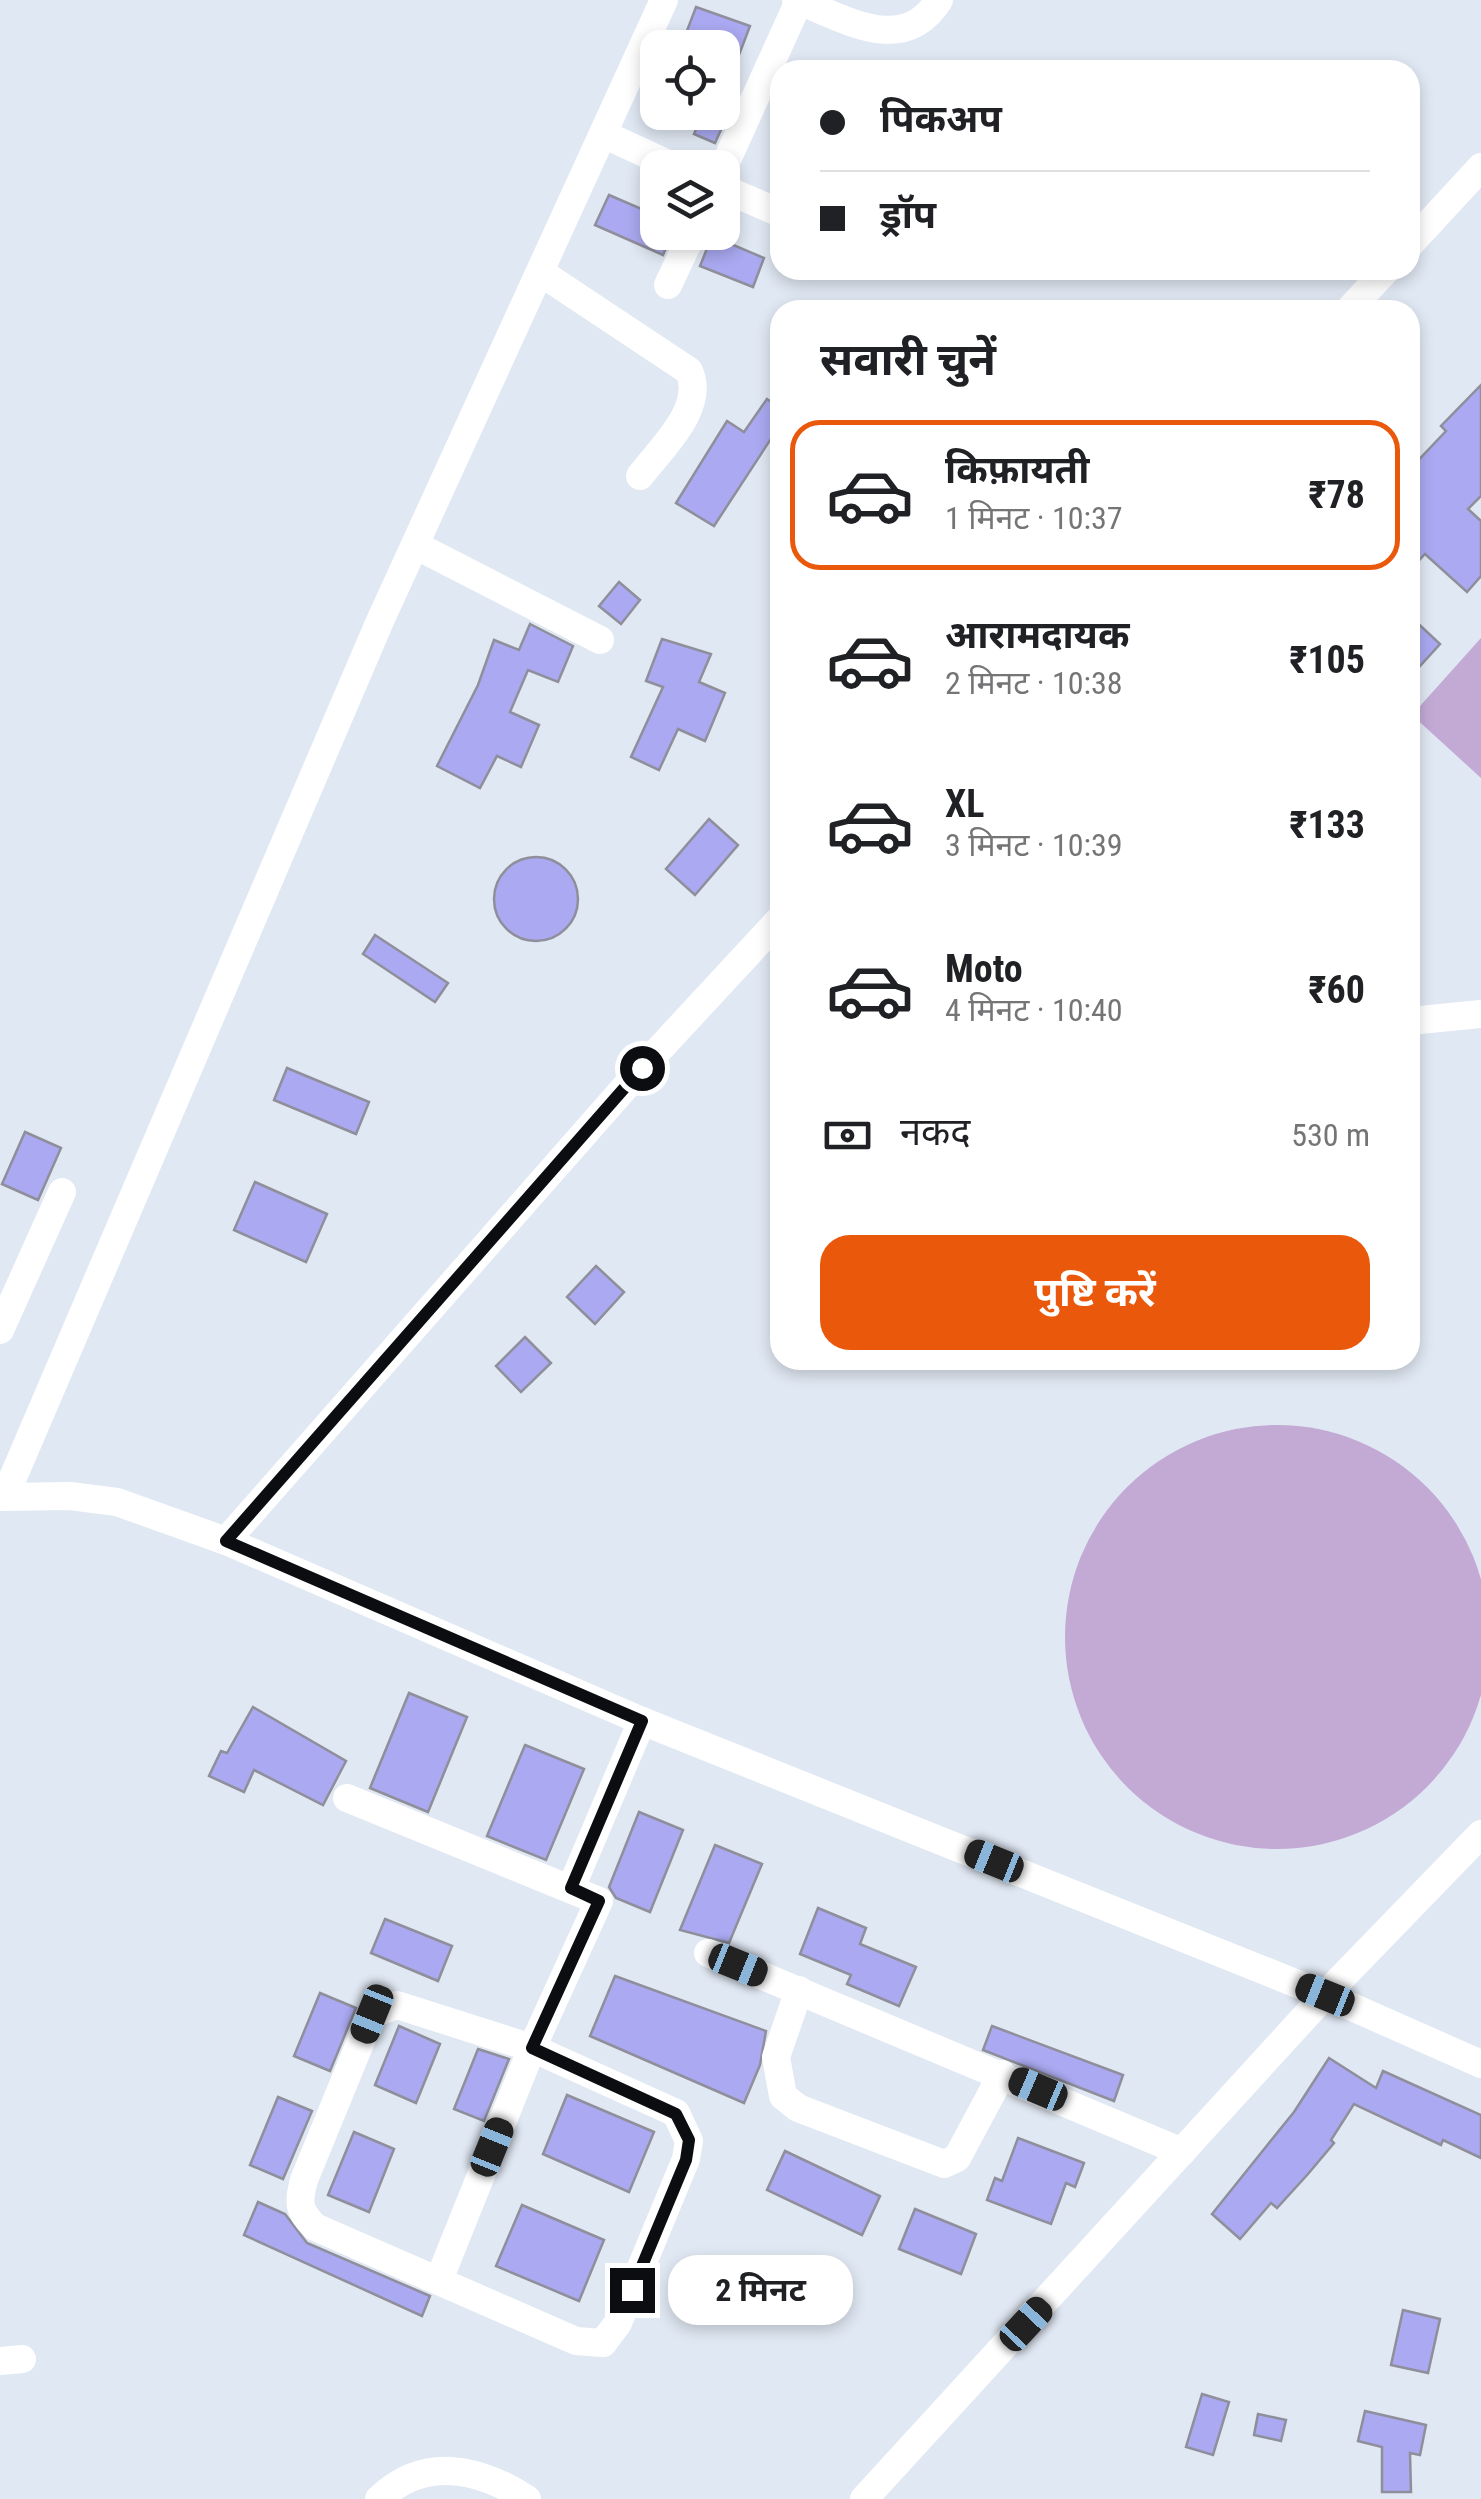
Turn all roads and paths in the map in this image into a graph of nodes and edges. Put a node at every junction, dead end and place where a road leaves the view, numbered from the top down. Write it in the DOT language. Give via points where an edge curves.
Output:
graph roads {
  1 [pos="664,0"];
  2 [pos="939,0"];
  3 [pos="798,1"];
  4 [pos="771,60"];
  5 [pos="770,63"];
  6 [pos="603,134"];
  7 [pos="731,150"];
  8 [pos="640,151"];
  9 [pos="1481,167"];
  10 [pos="740,196"];
  11 [pos="770,210"];
  12 [pos="1420,233"];
  13 [pos="684,250"];
  14 [pos="540,272"];
  15 [pos="1377,280"];
  16 [pos="668,284"];
  17 [pos="1358,300"];
  18 [pos="640,476"];
  19 [pos="414,545"];
  20 [pos="600,640"];
  21 [pos="770,931"];
  22 [pos="1481,1014"];
  23 [pos="1420,1020"];
  24 [pos="62,1192"];
  25 [pos="0,1330"];
  26 [pos="2,1496"];
  27 [pos="226,1541"];
  28 [pos="642,1721"];
  29 [pos="348,1798"];
  30 [pos="1481,1834"];
  31 [pos="571,1888"];
  32 [pos="708,1953"];
  33 [pos="800,1990"];
  34 [pos="1325,1995"];
  35 [pos="532,2048"];
  36 [pos="1481,2064"];
  37 [pos="1002,2074"];
  38 [pos="1182,2152"];
  39 [pos="439,2280"];
  40 [pos="519,2497"];
  41 [pos="379,2499"];
  42 [pos="864,2499"];
  1 -- 6 [label="street"];
  2 -- 3 [label="street" via="910,30 896,31"];
  3 -- 4 [label="street"];
  5 -- 7 [label="street"];
  6 -- 8 [label="street"];
  6 -- 14 [label="street"];
  9 -- 12 [label="street"];
  10 -- 11 [label="street"];
  13 -- 16 [label="street"];
  14 -- 18 [label="street" via="690,371 690,408"];
  14 -- 19 [label="street"];
  15 -- 17 [label="street"];
  19 -- 20 [label="street"];
  19 -- 26 [label="street"];
  21 -- 27 [label="street"];
  22 -- 23 [label="street"];
  24 -- 25 [label="street"];
  26 -- 27 [label="street" via="117,1502"];
  27 -- 28 [label="street"];
  28 -- 31 [label="street"];
  28 -- 34 [label="street"];
  29 -- 31 [label="street"];
  30 -- 34 [label="street"];
  31 -- 35 [label="street" via="599,1901"];
  32 -- 33 [label="street"];
  33 -- 37 [label="street"];
  33 -- 37 [label="street" via="776,2057 783,2096 798,2108 944,2164 957,2158"];
  34 -- 36 [label="street"];
  34 -- 38 [label="street"];
  35 -- 39 [label="street"];
  35 -- 39 [label="street" via="411,2007 382,2007 372,2014 304,2180 298,2201 315,2226"];
  35 -- 39 [label="street" via="676,2114 689,2140 686,2160 618,2323 602,2343 576,2341"];
  37 -- 38 [label="street"];
  38 -- 42 [label="street"];
  40 -- 41 [label="street" via="482,2478 427,2470"];
}
